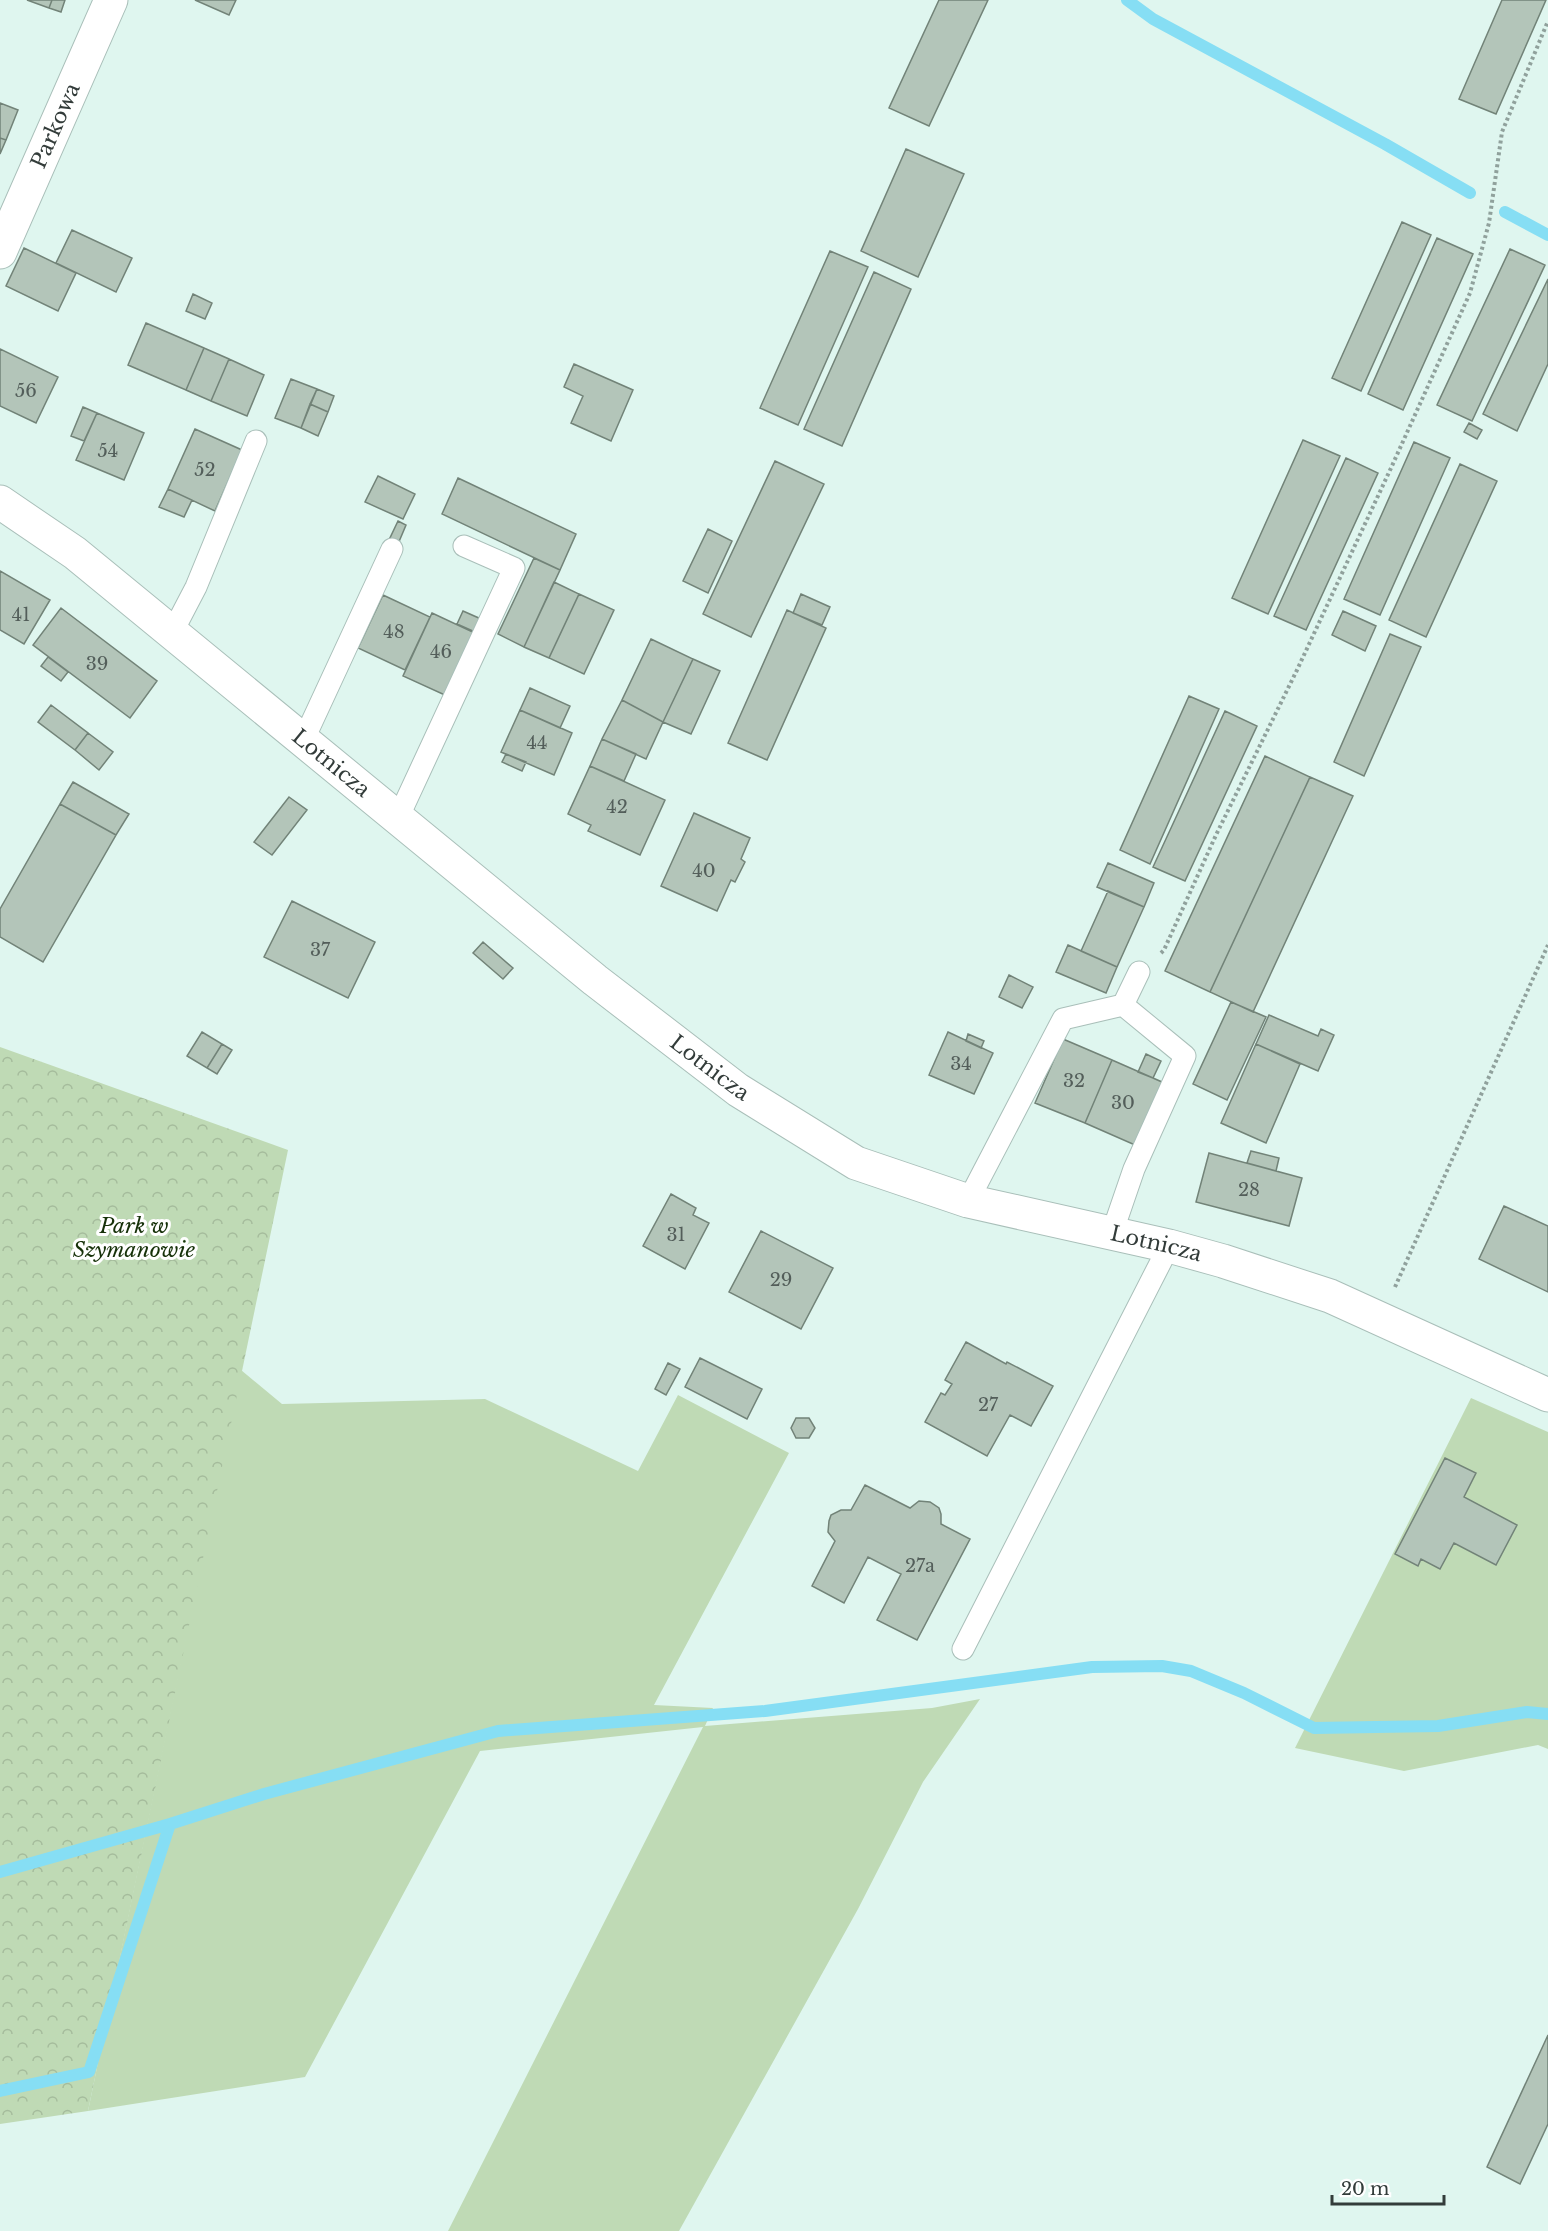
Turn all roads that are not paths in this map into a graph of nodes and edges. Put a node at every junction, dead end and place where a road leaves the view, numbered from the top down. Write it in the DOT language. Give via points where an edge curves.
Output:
graph roads {
  1 [pos="111,0"];
  2 [pos="0,252"];
  3 [pos="256,441"];
  4 [pos="0,502"];
  5 [pos="464,546"];
  6 [pos="392,549"];
  7 [pos="172,633"];
  8 [pos="303,741"];
  9 [pos="398,818"];
  10 [pos="1139,972"];
  11 [pos="1123,1005"];
  12 [pos="968,1201"];
  13 [pos="1112,1233"];
  14 [pos="1169,1246"];
  15 [pos="1548,1395"];
  16 [pos="963,1648"];
  1 -- 2 [label="street, Parkowa"];
  3 -- 7 [label="lane" via="196,586"];
  4 -- 7 [label="street, Lotnicza" via="75,553"];
  5 -- 9 [label="lane" via="514,568"];
  6 -- 8 [label="lane"];
  7 -- 8 [label="street, Lotnicza"];
  8 -- 9 [label="street, Lotnicza"];
  9 -- 12 [label="street, Lotnicza" via="738,1090 856,1163"];
  10 -- 11 [label="lane"];
  11 -- 12 [label="lane" via="1063,1019"];
  11 -- 13 [label="lane" via="1185,1056 1134,1169"];
  12 -- 13 [label="street, Lotnicza"];
  13 -- 14 [label="street, Lotnicza"];
  14 -- 15 [label="street, Lotnicza" via="1330,1296"];
  14 -- 16 [label="lane"];
}
